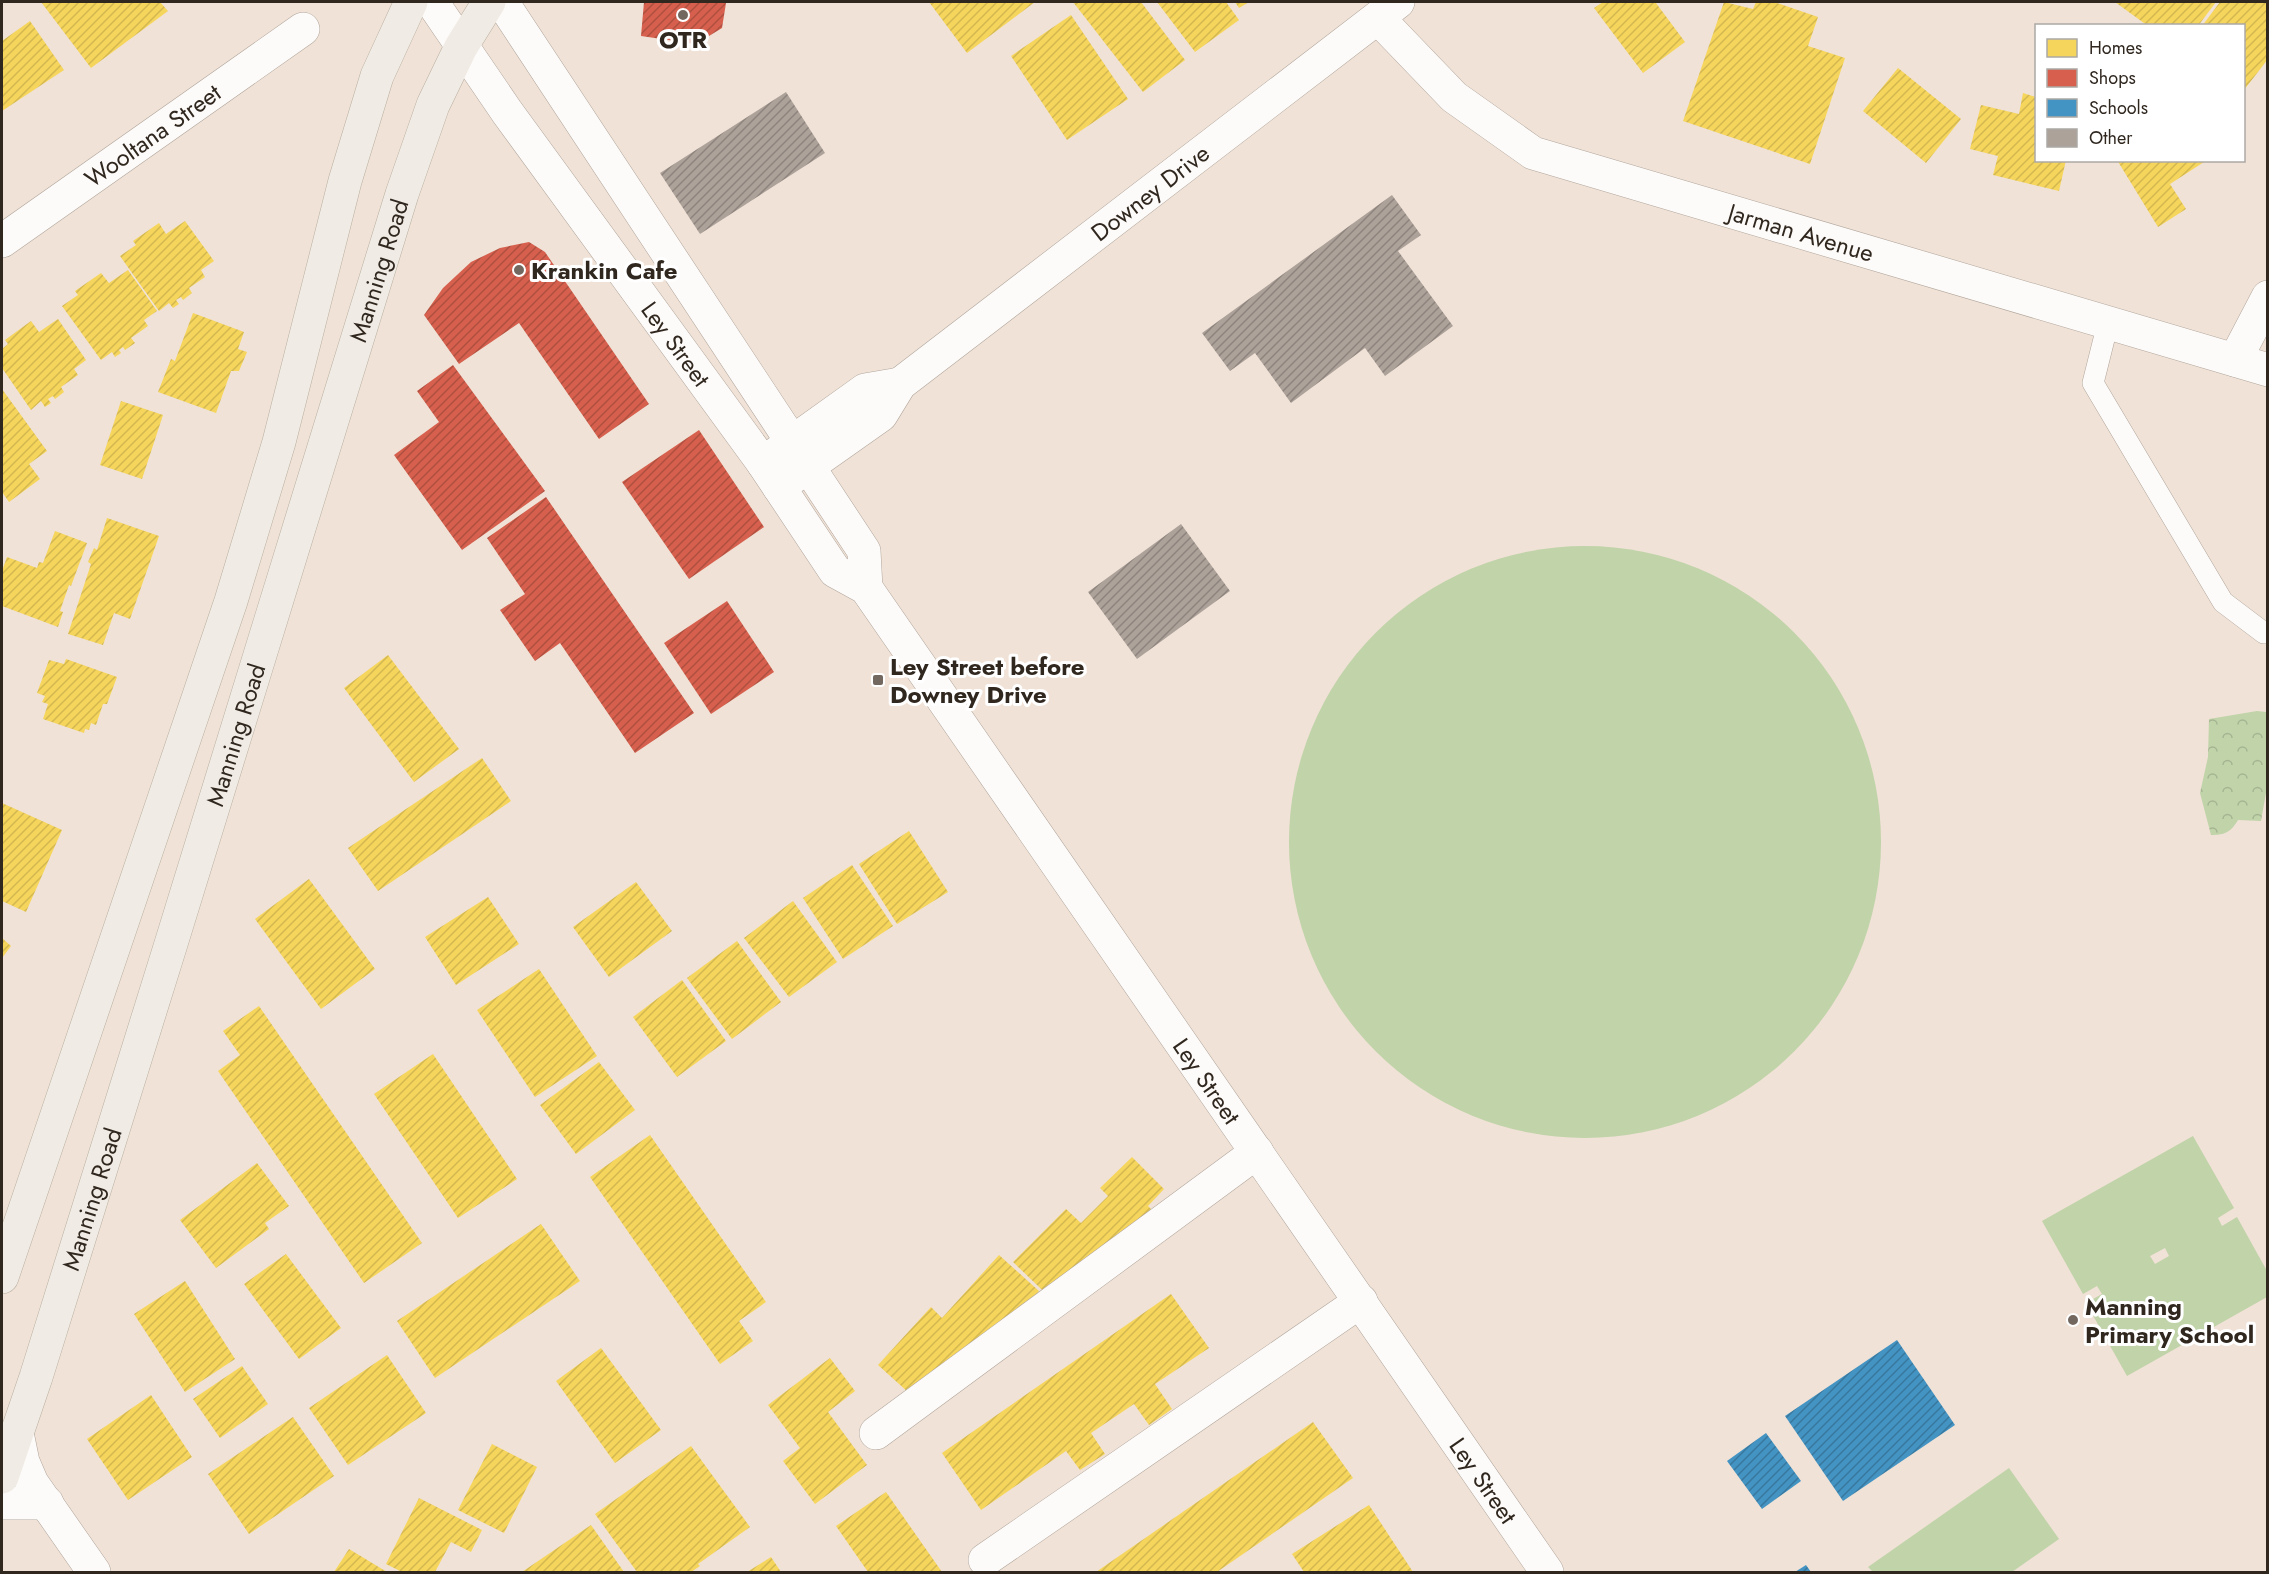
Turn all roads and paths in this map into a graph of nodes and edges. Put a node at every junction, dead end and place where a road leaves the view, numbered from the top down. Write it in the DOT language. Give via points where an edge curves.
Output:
graph roads {
  1 [pos="411,2"];
  2 [pos="432,2"];
  3 [pos="489,2"];
  4 [pos="502,2"];
  5 [pos="1388,10"];
  6 [pos="303,28"];
  7 [pos="461,47"];
  8 [pos="2,241"];
  9 [pos="2268,297"];
  10 [pos="2108,322"];
  11 [pos="2235,360"];
  12 [pos="2268,370"];
  13 [pos="800,454"];
  14 [pos="771,475"];
  15 [pos="866,588"];
  16 [pos="2264,633"];
  17 [pos="1257,1152"];
  18 [pos="2,1274"];
  19 [pos="1361,1301"];
  20 [pos="17,1433"];
  21 [pos="876,1433"];
  22 [pos="2,1477"];
  23 [pos="2,1503"];
  24 [pos="47,1503"];
  25 [pos="985,1560"];
  26 [pos="94,1572"];
  27 [pos="1547,1572"];
  1 -- 18 [label="main road, Manning Road" via="378,76 345,181 279,442 231,600"];
  2 -- 7 [label="street, Ley Street"];
  3 -- 7 [label="main road, Manning Road"];
  4 -- 13 [label="street, Ley Street"];
  5 -- 10 [label="street, Jarman Avenue" via="1454,97 1533,153"];
  5 -- 13 [label="street, Downey Drive" via="900,384 865,390"];
  6 -- 8 [label="street, Wooltana Street"];
  7 -- 14 [label="street, Ley Street"];
  7 -- 20 [label="main road, Manning Road" via="433,105 402,194"];
  9 -- 11 [label="street"];
  10 -- 11 [label="street, Jarman Avenue"];
  10 -- 16 [label="lane" via="2093,382 2223,602"];
  11 -- 12 [label="street, Jarman Avenue"];
  13 -- 14 [label="street, Downey Drive"];
  13 -- 15 [label="street, Ley Street" via="864,551"];
  14 -- 15 [label="street, Ley Street" via="835,571"];
  15 -- 17 [label="street, Ley Street"];
  17 -- 19 [label="street, Ley Street"];
  17 -- 21 [label="street"];
  19 -- 25 [label="street"];
  19 -- 27 [label="street, Ley Street"];
  20 -- 22 [label="main road, Manning Road"];
  20 -- 24 [label="street" via="23,1462"];
  23 -- 24 [label="street"];
  24 -- 26 [label="street"];
}
